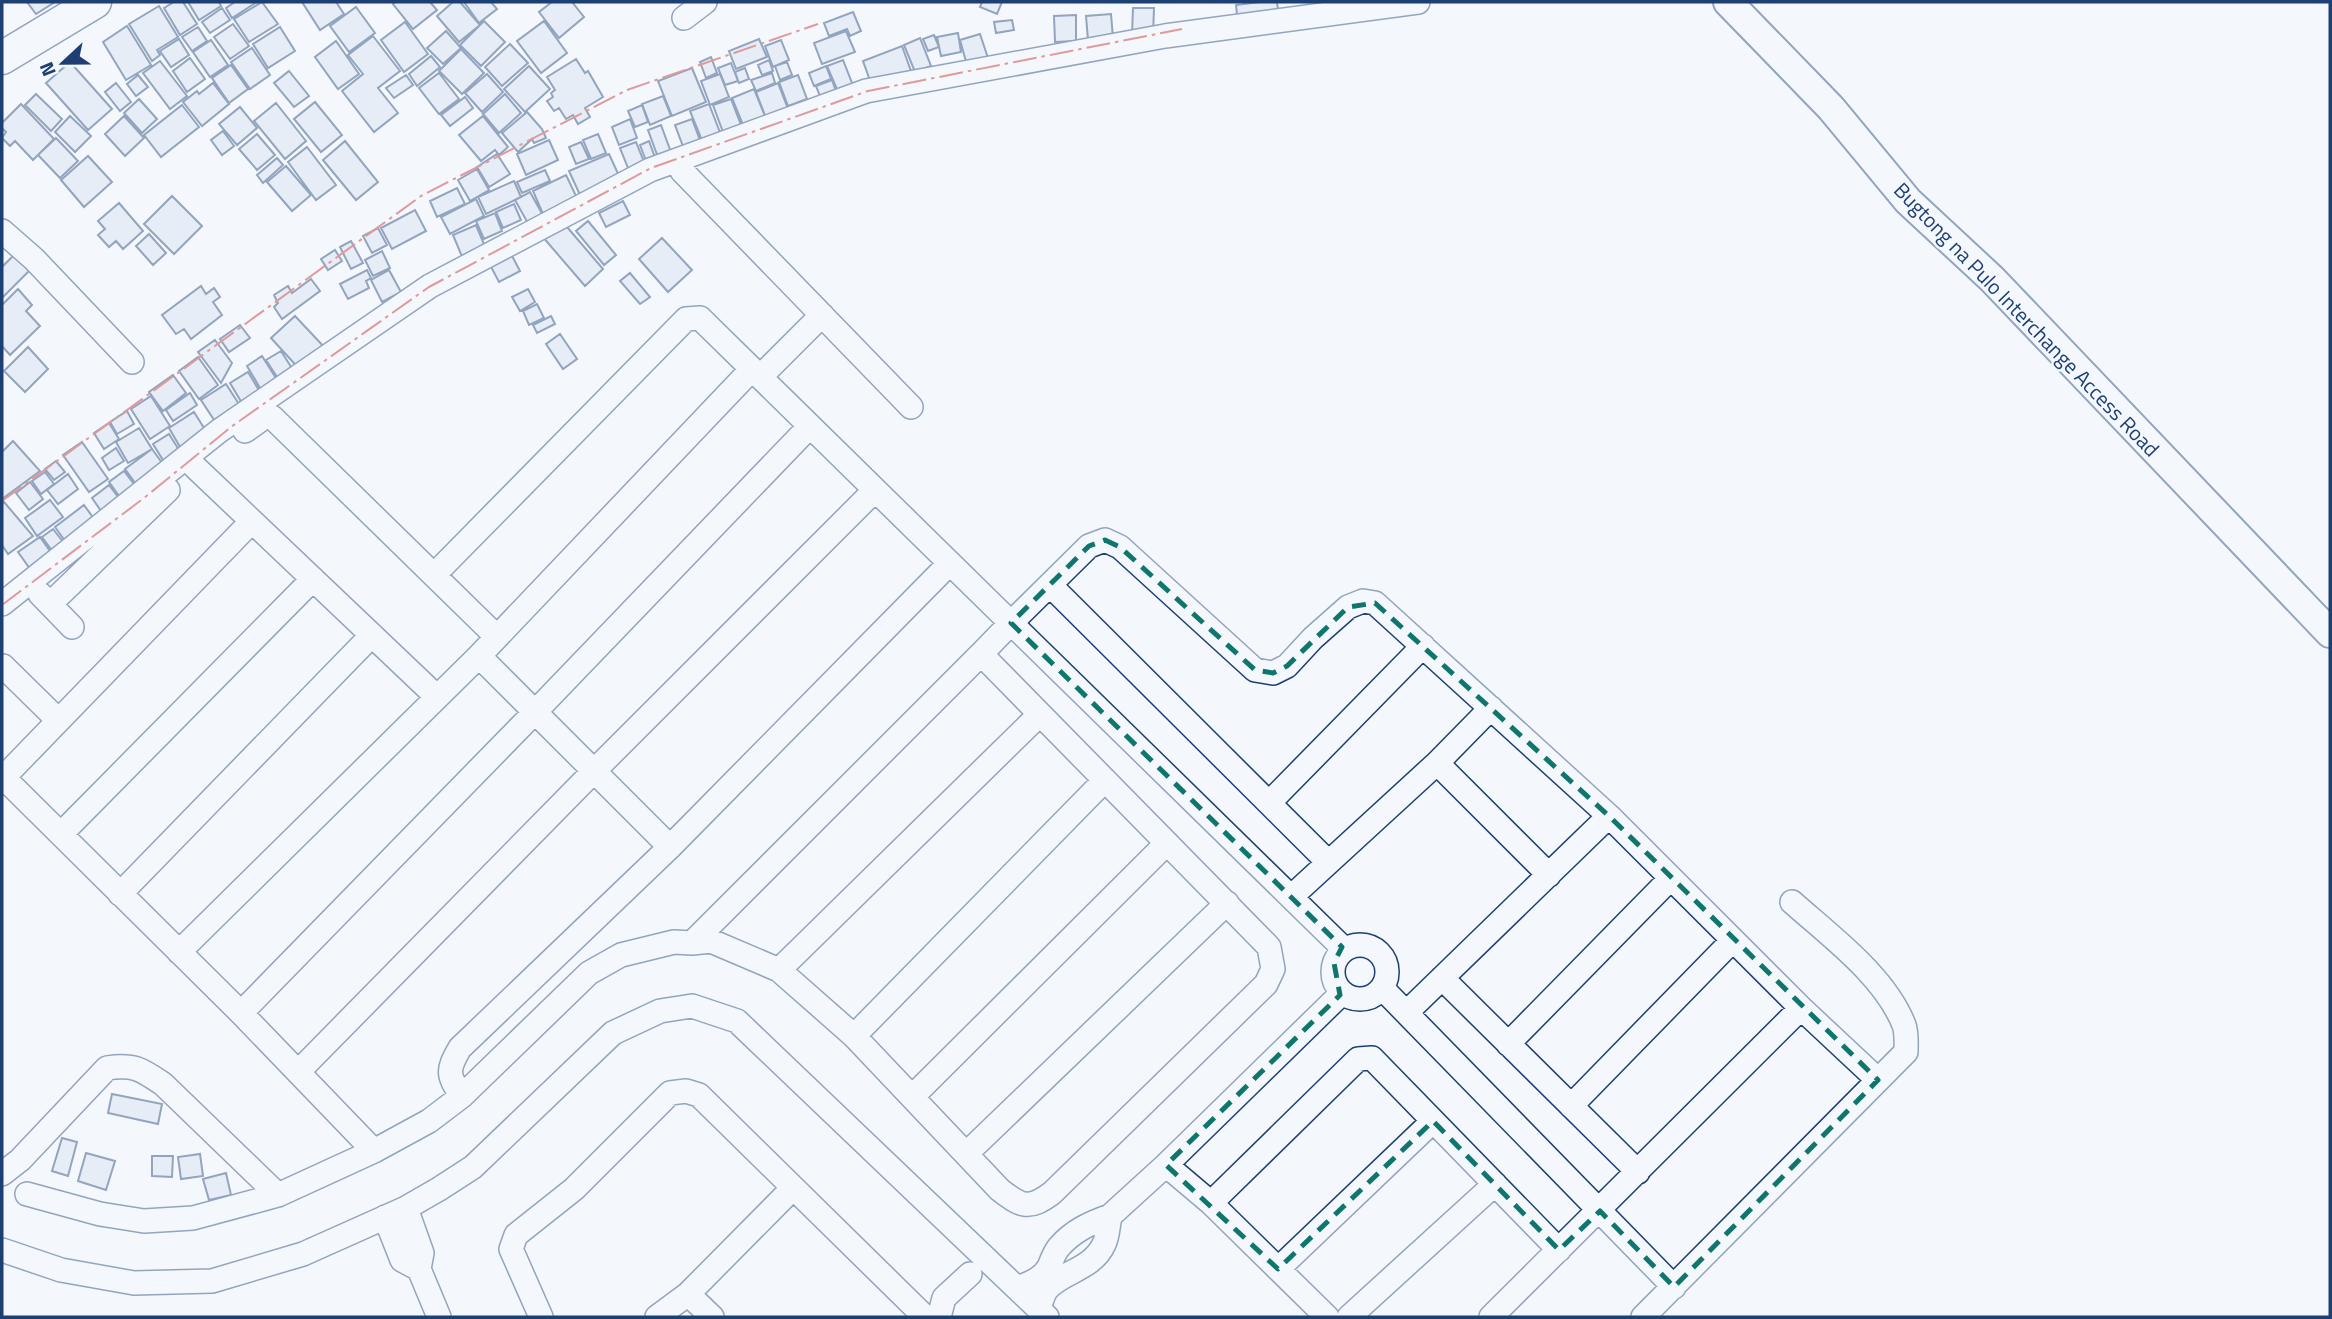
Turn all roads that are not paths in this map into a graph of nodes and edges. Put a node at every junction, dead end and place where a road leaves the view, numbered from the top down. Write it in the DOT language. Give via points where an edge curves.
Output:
graph roads {
  1 [pos="95,2"];
  2 [pos="705,2"];
  3 [pos="1418,2"];
  4 [pos="1728,2"];
  5 [pos="684,18"];
  6 [pos="2,58"];
  7 [pos="682,171"];
  8 [pos="2,231"];
  9 [pos="822,315"];
  10 [pos="132,362"];
  11 [pos="756,373"];
  12 [pos="911,407"];
  13 [pos="810,426"];
  14 [pos="195,467"];
  15 [pos="876,490"];
  16 [pos="252,521"];
  17 [pos="950,563"];
  18 [pos="435,574"];
  19 [pos="313,579"];
  20 [pos="1050,585"];
  21 [pos="2,604"];
  22 [pos="1011,624"];
  23 [pos="72,627"];
  24 [pos="2330,633"];
  25 [pos="372,635"];
  26 [pos="497,637"];
  27 [pos="1423,646"];
  28 [pos="981,654"];
  29 [pos="479,656"];
  30 [pos="3,666"];
  31 [pos="437,697"];
  32 [pos="1491,708"];
  33 [pos="536,712"];
  34 [pos="1039,715"];
  35 [pos="58,720"];
  36 [pos="1437,762"];
  37 [pos="594,771"];
  38 [pos="3,777"];
  39 [pos="1105,780"];
  40 [pos="1269,803"];
  41 [pos="1609,816"];
  42 [pos="61,834"];
  43 [pos="1167,843"];
  44 [pos="670,847"];
  45 [pos="1328,862"];
  46 [pos="1549,875"];
  47 [pos="1671,878"];
  48 [pos="120,894"];
  49 [pos="1291,897"];
  50 [pos="1227,902"];
  51 [pos="1791,902"];
  52 [pos="1733,940"];
  53 [pos="692,943"];
  54 [pos="564,948"];
  55 [pos="1343,949"];
  56 [pos="179,952"];
  57 [pos="779,970"];
  58 [pos="589,973"];
  59 [pos="1442,978"];
  60 [pos="1382,988"];
  61 [pos="1342,993"];
  62 [pos="1801,1008"];
  63 [pos="1407,1012"];
  64 [pos="241,1013"];
  65 [pos="854,1036"];
  66 [pos="1508,1044"];
  67 [pos="298,1072"];
  68 [pos="1878,1080"];
  69 [pos="462,1096"];
  70 [pos="912,1097"];
  71 [pos="1571,1106"];
  72 [pos="1433,1121"];
  73 [pos="374,1151"];
  74 [pos="966,1154"];
  75 [pos="1166,1165"];
  76 [pos="1639,1172"];
  77 [pos="2,1174"];
  78 [pos="1495,1184"];
  79 [pos="792,1189"];
  80 [pos="27,1194"];
  81 [pos="278,1195"];
  82 [pos="1212,1203"];
  83 [pos="406,1208"];
  84 [pos="1600,1211"];
  85 [pos="1110,1216"];
  86 [pos="385,1217"];
  87 [pos="2,1250"];
  88 [pos="1559,1250"];
  89 [pos="419,1269"];
  90 [pos="1278,1269"];
  91 [pos="970,1274"];
  92 [pos="1674,1287"];
  93 [pos="1018,1288"];
  94 [pos="688,1294"];
  95 [pos="1043,1313"];
  96 [pos="439,1317"];
  97 [pos="541,1317"];
  98 [pos="657,1317"];
  99 [pos="712,1317"];
  100 [pos="925,1317"];
  101 [pos="939,1317"];
  102 [pos="1327,1317"];
  103 [pos="1349,1317"];
  104 [pos="1491,1317"];
  105 [pos="1643,1317"];
  1 -- 6 [label="highway"];
  2 -- 5 [label="street"];
  3 -- 21 [label="street" via="1165,36 866,91 650,170 430,286 219,431"];
  4 -- 24 [label="main road, Bugtong na Pulo Interchange Access Road" via="1831,108 1908,201 1992,279"];
  7 -- 9 [label="street"];
  8 -- 10 [label="street"];
  9 -- 11 [label="street"];
  9 -- 12 [label="street"];
  11 -- 13 [label="street"];
  11 -- 18 [label="street" via="700,318 686,319"];
  11 -- 26 [label="street"];
  13 -- 15 [label="street"];
  13 -- 33 [label="street"];
  14 -- 16 [label="street"];
  14 -- 18 [label="street" via="272,416"];
  14 -- 23 [label="street" via="43,598"];
  15 -- 17 [label="street"];
  15 -- 37 [label="street"];
  16 -- 19 [label="street"];
  16 -- 35 [label="street"];
  17 -- 22 [label="street"];
  17 -- 44 [label="street"];
  18 -- 26 [label="street"];
  19 -- 25 [label="street"];
  19 -- 42 [label="street"];
  20 -- 22 [label="street"];
  20 -- 27 [label="street" via="1089,545 1105,540 1120,547 1255,670 1273,673 1287,666 1349,607 1363,601 1375,603"];
  20 -- 40 [label="street"];
  22 -- 28 [label="street"];
  22 -- 49 [label="street"];
  25 -- 31 [label="street"];
  25 -- 48 [label="street"];
  26 -- 29 [label="street"];
  27 -- 32 [label="street"];
  27 -- 40 [label="street"];
  28 -- 34 [label="street"];
  28 -- 53 [label="street"];
  29 -- 31 [label="street"];
  29 -- 33 [label="street"];
  30 -- 35 [label="street"];
  31 -- 56 [label="street"];
  32 -- 36 [label="street"];
  32 -- 41 [label="street"];
  33 -- 37 [label="street"];
  33 -- 64 [label="street"];
  34 -- 39 [label="street"];
  34 -- 57 [label="street"];
  35 -- 38 [label="street"];
  36 -- 45 [label="street"];
  36 -- 46 [label="street"];
  37 -- 44 [label="street"];
  37 -- 67 [label="street"];
  38 -- 42 [label="street"];
  39 -- 43 [label="street"];
  39 -- 65 [label="street"];
  40 -- 45 [label="street"];
  41 -- 46 [label="street"];
  41 -- 47 [label="street"];
  42 -- 48 [label="street"];
  43 -- 50 [label="street"];
  43 -- 70 [label="street"];
  44 -- 54 [label="street"];
  45 -- 49 [label="street"];
  46 -- 59 [label="street"];
  47 -- 52 [label="street"];
  47 -- 66 [label="street"];
  48 -- 56 [label="street"];
  49 -- 55 [label="street"];
  50 -- 74 [label="street"];
  50 -- 74 [label="street" via="1269,947 1273,969 1266,984 1052,1193 1031,1205 1018,1203"];
  51 -- 68 [label="street" via="1868,973 1905,1027 1906,1052"];
  52 -- 62 [label="street"];
  52 -- 71 [label="street"];
  53 -- 57 [label="street" via="711,942"];
  53 -- 58 [label="street" via="674,942 621,956"];
  54 -- 58 [label="street"];
  54 -- 69 [label="street" via="460,1048 450,1066 451,1081"];
  55 -- 60 [label="street" via="1360,944 1376,950 1386,963"];
  55 -- 61 [label="street" via="1332,971"];
  56 -- 64 [label="street"];
  57 -- 65 [label="street"];
  58 -- 69 [label="street"];
  59 -- 63 [label="street"];
  59 -- 66 [label="street"];
  60 -- 61 [label="street" via="1359,999"];
  60 -- 63 [label="street"];
  61 -- 75 [label="street"];
  62 -- 68 [label="street"];
  62 -- 76 [label="street"];
  63 -- 84 [label="street"];
  64 -- 67 [label="street"];
  65 -- 70 [label="street"];
  66 -- 71 [label="street"];
  67 -- 73 [label="street"];
  68 -- 92 [label="street"];
  69 -- 73 [label="street" via="429,1121"];
  70 -- 74 [label="street"];
  71 -- 76 [label="street"];
  72 -- 78 [label="street"];
  72 -- 82 [label="street" via="1372,1058 1358,1059"];
  72 -- 90 [label="street"];
  73 -- 81 [label="street"];
  75 -- 82 [label="street"];
  75 -- 85 [label="street"];
  76 -- 84 [label="street"];
  77 -- 81 [label="street" via="107,1068 125,1065 141,1069 163,1084"];
  78 -- 88 [label="street"];
  78 -- 103 [label="street"];
  79 -- 94 [label="street"];
  79 -- 97 [label="street" via="699,1095 670,1093 574,1189 513,1240 511,1249"];
  79 -- 100 [label="street"];
  80 -- 81 [label="street" via="144,1221 193,1218"];
  82 -- 90 [label="street"];
  83 -- 86 [label="street"];
  83 -- 89 [label="street" via="422,1253"];
  83 -- 93 [label="street" via="473,1167 612,1033 660,1011 692,1006 737,1021"];
  84 -- 88 [label="street"];
  84 -- 92 [label="street"];
  85 -- 93 [label="street" via="1070,1236 1047,1271"];
  85 -- 95 [label="street" via="1104,1244 1077,1271 1046,1290"];
  86 -- 87 [label="street" via="303,1254 212,1280 134,1283 61,1270"];
  86 -- 89 [label="street" via="402,1260"];
  88 -- 104 [label="street"];
  89 -- 96 [label="street"];
  90 -- 102 [label="street"];
  91 -- 101 [label="street" via="944,1298"];
  92 -- 105 [label="street"];
  93 -- 95 [label="street"];
  94 -- 98 [label="street"];
  94 -- 99 [label="street"];
}
